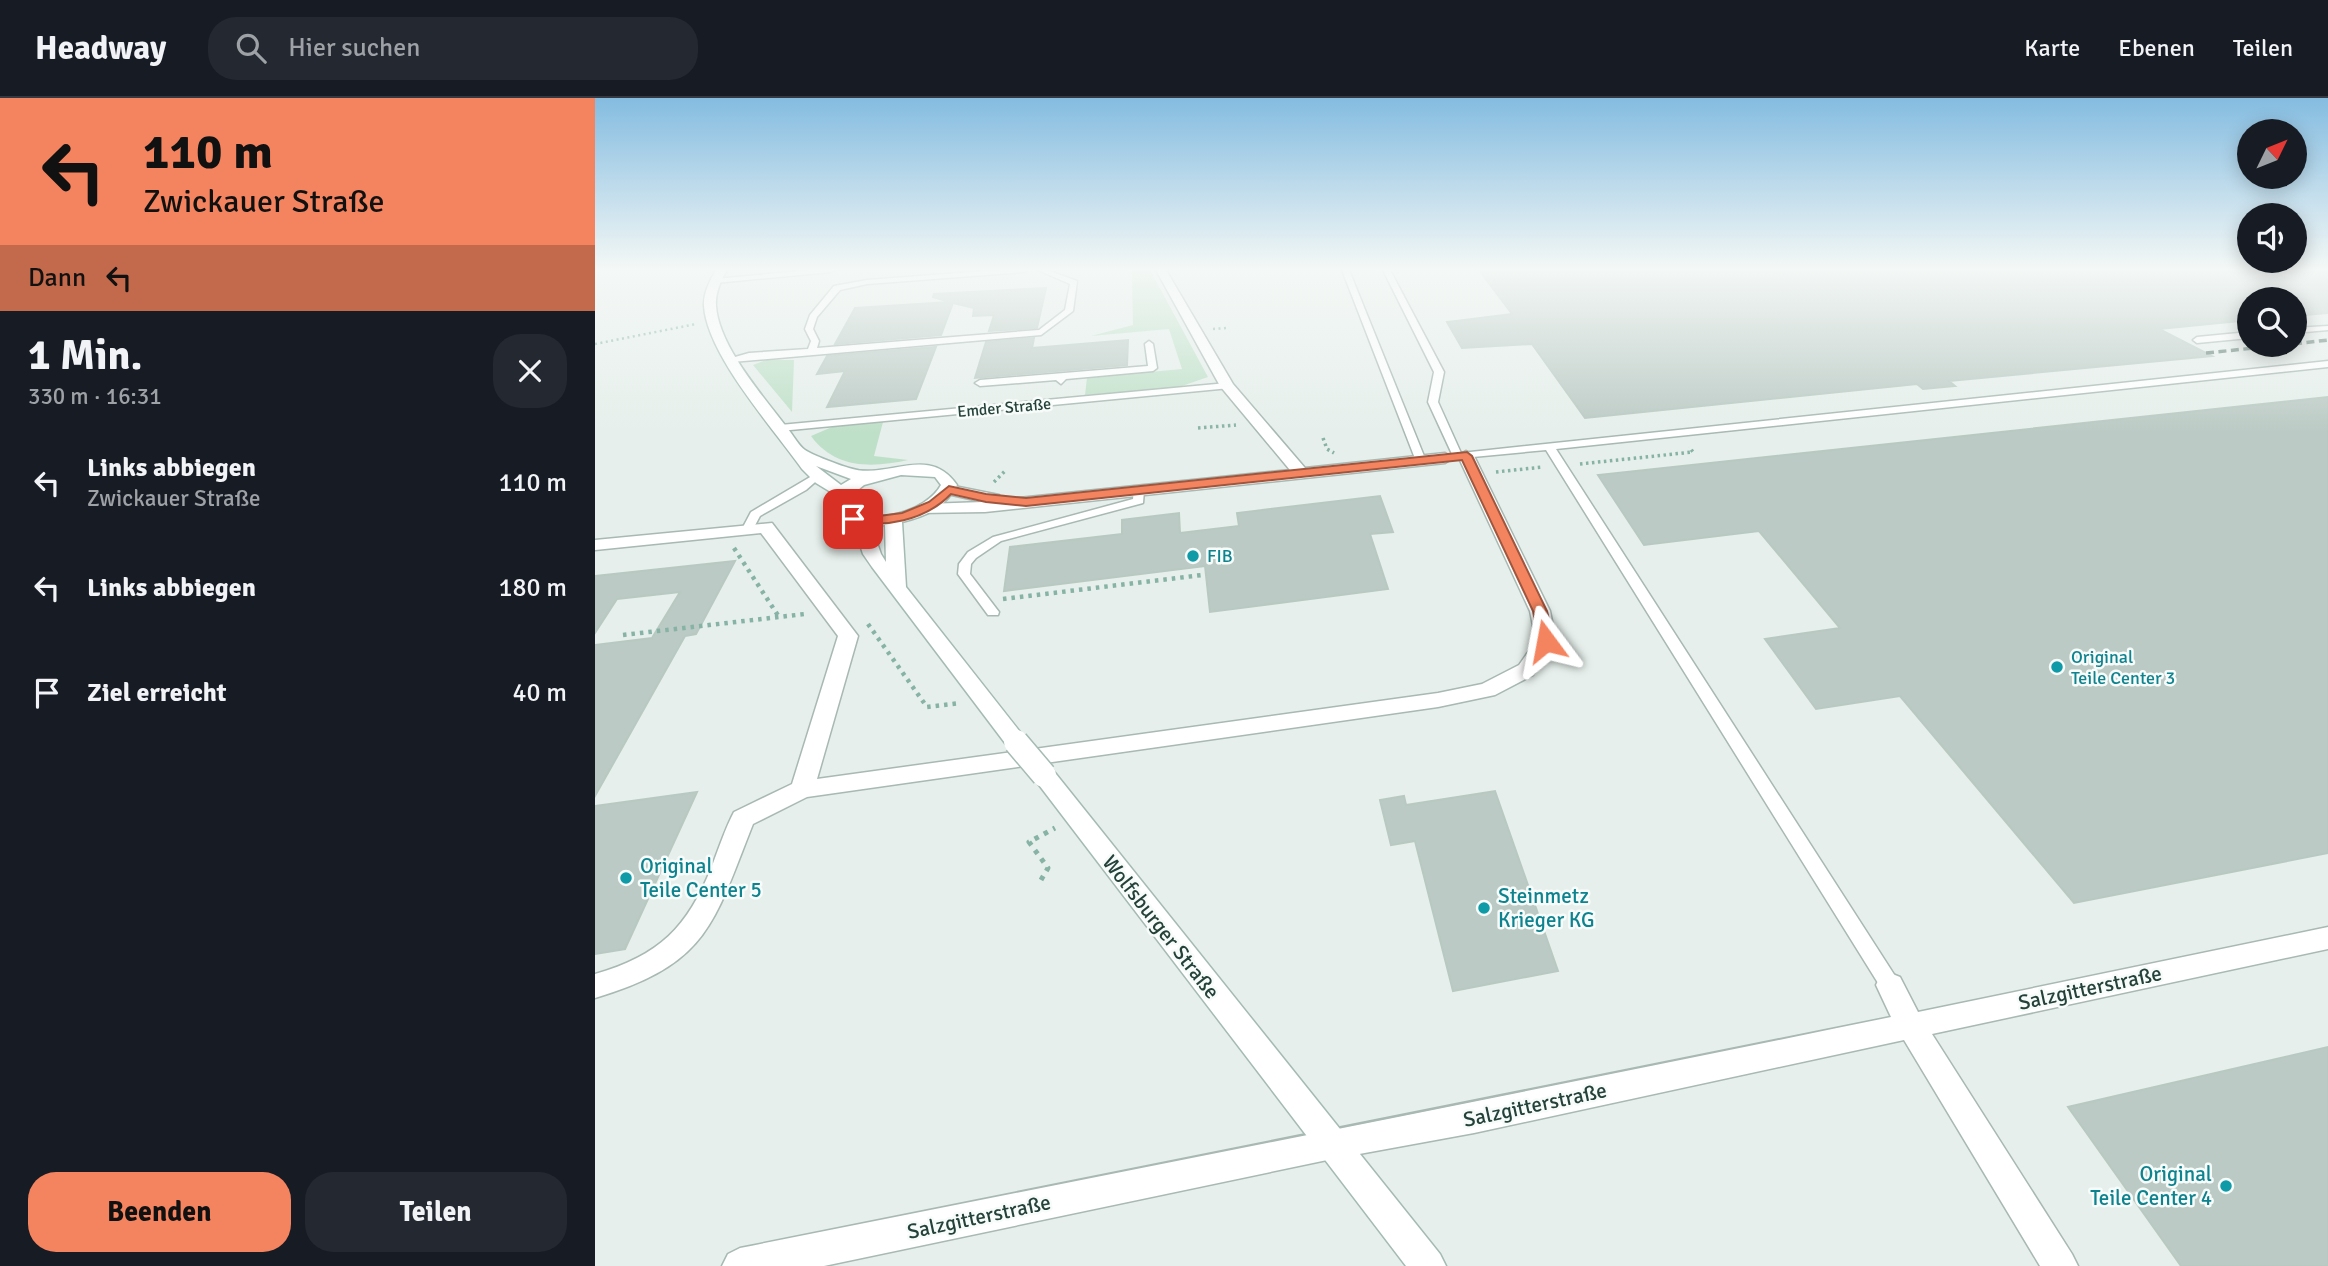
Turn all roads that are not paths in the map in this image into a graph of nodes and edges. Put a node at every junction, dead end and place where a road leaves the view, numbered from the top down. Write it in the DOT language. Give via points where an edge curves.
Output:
graph roads {
  1 [pos="716,325"];
  2 [pos="810,325"];
  3 [pos="1050,325"];
  4 [pos="1192,325"];
  5 [pos="1367,325"];
  6 [pos="1414,325"];
  7 [pos="2328,328"];
  8 [pos="2307,330"];
  9 [pos="2237,336"];
  10 [pos="2197,340"];
  11 [pos="1149,344"];
  12 [pos="811,351"];
  13 [pos="732,359"];
  14 [pos="2328,364"];
  15 [pos="980,383"];
  16 [pos="1227,386"];
  17 [pos="780,428"];
  18 [pos="1549,447"];
  19 [pos="797,451"];
  20 [pos="1421,461"];
  21 [pos="1461,461"];
  22 [pos="1302,474"];
  23 [pos="817,476"];
  24 [pos="869,478"];
  25 [pos="949,490"];
  26 [pos="1139,491"];
  27 [pos="843,493"];
  28 [pos="1026,502"];
  29 [pos="926,509"];
  30 [pos="893,519"];
  31 [pos="861,520"];
  32 [pos="748,529"];
  33 [pos="595,545"];
  34 [pos="897,586"];
  35 [pos="993,612"];
  36 [pos="802,789"];
  37 [pos="2328,938"];
  38 [pos="1890,985"];
  39 [pos="595,986"];
  40 [pos="1910,1026"];
  41 [pos="1332,1144"];
  42 [pos="740,1266"];
  43 [pos="1428,1266"];
  44 [pos="2060,1266"];
  1 -- 13 [label="street"];
  2 -- 12 [label="lane" via="815,341"];
  3 -- 12 [label="lane" via="1041,331"];
  4 -- 16 [label="street"];
  5 -- 20 [label="lane"];
  6 -- 21 [label="lane" via="1439,372 1433,402"];
  7 -- 8 [label="lane"];
  9 -- 10 [label="lane"];
  11 -- 15 [label="lane" via="1153,368"];
  12 -- 13 [label="lane"];
  13 -- 17 [label="street"];
  14 -- 18 [label="lane"];
  16 -- 17 [label="lane, Emder Straße"];
  16 -- 22 [label="street"];
  17 -- 19 [label="street"];
  18 -- 21 [label="lane"];
  18 -- 38 [label="lane"];
  19 -- 23 [label="street"];
  19 -- 24 [label="street" via="843,472"];
  20 -- 21 [label="street"];
  20 -- 22 [label="street"];
  21 -- 36 [label="street" via="1540,611 1546,641 1527,670 1488,690"];
  22 -- 26 [label="street"];
  23 -- 27 [label="street"];
  23 -- 32 [label="lane" via="754,514"];
  24 -- 25 [label="street" via="925,470 945,477"];
  24 -- 27 [label="street"];
  25 -- 28 [label="street"];
  25 -- 29 [label="street"];
  26 -- 28 [label="street"];
  26 -- 35 [label="lane" via="1139,501 1014,534 983,547 965,564 964,574"];
  27 -- 31 [label="street" via="837,503 841,512"];
  28 -- 29 [label="street"];
  29 -- 30 [label="street"];
  30 -- 31 [label="street"];
  30 -- 34 [label="street"];
  31 -- 34 [label="street, Wolfsburger Straße" via="872,554"];
  32 -- 33 [label="street"];
  32 -- 36 [label="street" via="767,527 848,636"];
  34 -- 41 [label="street, Wolfsburger Straße, bridge"];
  36 -- 39 [label="street" via="743,818 703,915 674,948 636,973"];
  37 -- 40 [label="street, Salzgitterstraße"];
  38 -- 40 [label="street"];
  40 -- 41 [label="street, Salzgitterstraße"];
  40 -- 44 [label="street"];
  41 -- 42 [label="street, Salzgitterstraße"];
  41 -- 43 [label="street, Wolfsburger Straße"];
}
